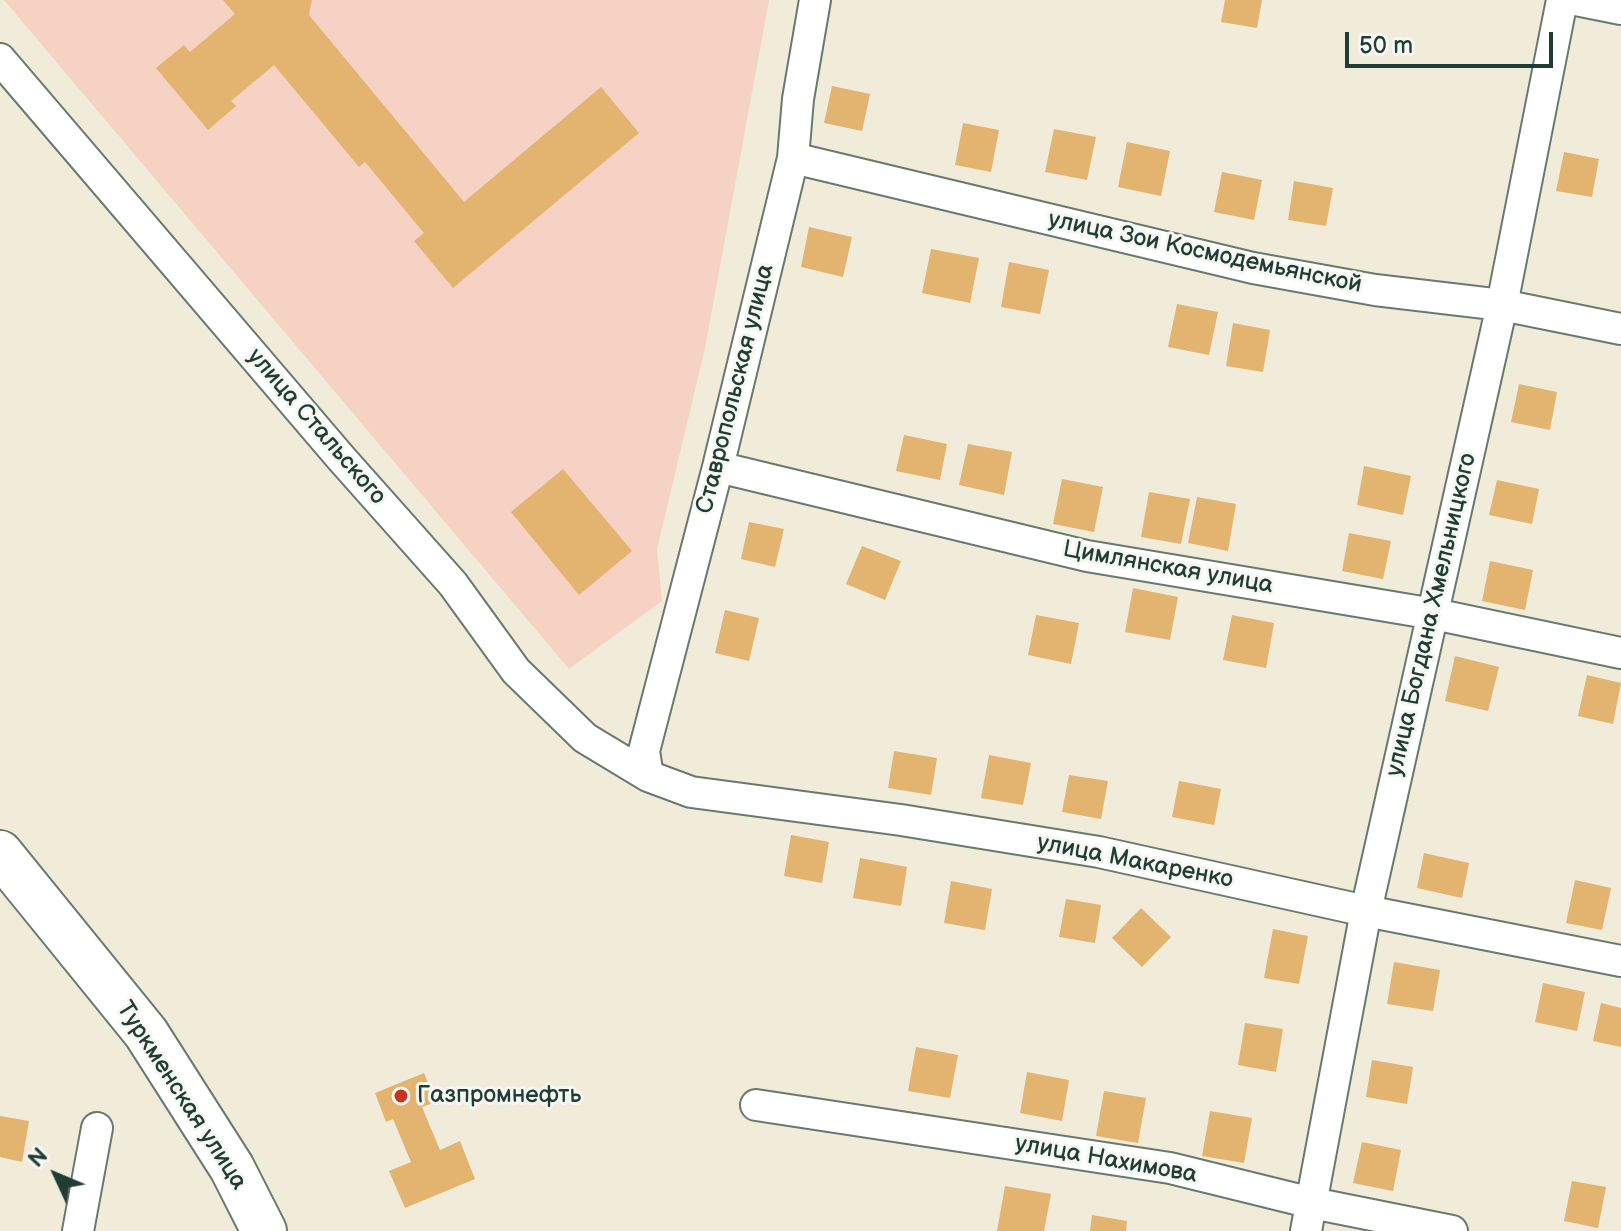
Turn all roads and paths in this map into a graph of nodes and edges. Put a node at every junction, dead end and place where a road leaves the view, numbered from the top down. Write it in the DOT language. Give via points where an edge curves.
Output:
graph roads {
  1 [pos="815,0"];
  2 [pos="1562,0"];
  3 [pos="1576,0"];
  4 [pos="1621,9"];
  5 [pos="0,59"];
  6 [pos="793,158"];
  7 [pos="1502,305"];
  8 [pos="1621,329"];
  9 [pos="718,467"];
  10 [pos="1434,614"];
  11 [pos="1621,653"];
  12 [pos="648,776"];
  13 [pos="0,853"];
  14 [pos="1366,911"];
  15 [pos="1621,961"];
  16 [pos="756,1105"];
  17 [pos="97,1128"];
  18 [pos="1309,1217"];
  19 [pos="78,1231"];
  20 [pos="264,1231"];
  21 [pos="1452,1231"];
  1 -- 6 [label="street, Ставропольская улица"];
  2 -- 7 [label="street, улица Богдана Хмельницкого"];
  3 -- 4 [label="street"];
  5 -- 12 [label="street, улица Стальского" via="453,584 516,671 585,738"];
  6 -- 7 [label="street, улица Зои Космодемьянской" via="1253,268"];
  6 -- 9 [label="street, Ставропольская улица"];
  7 -- 8 [label="street, улица Зои Космодемьянской"];
  7 -- 10 [label="street, улица Богдана Хмельницкого"];
  9 -- 10 [label="street, Цимлянская улица" via="1087,556"];
  9 -- 12 [label="street, Ставропольская улица" via="644,751"];
  10 -- 11 [label="street, Цимлянская улица"];
  10 -- 14 [label="street, улица Богдана Хмельницкого"];
  12 -- 14 [label="street, улица Макаренко" via="691,792 1099,852"];
  13 -- 20 [label="main road, Туркменская улица" via="146,1033 232,1168"];
  14 -- 15 [label="street, улица Макаренко"];
  14 -- 18 [label="street, улица Богдана Хмельницкого"];
  16 -- 18 [label="street, улица Нахимова" via="1170,1168"];
  17 -- 19 [label="street"];
  18 -- 21 [label="street, улица Нахимова"];
}
